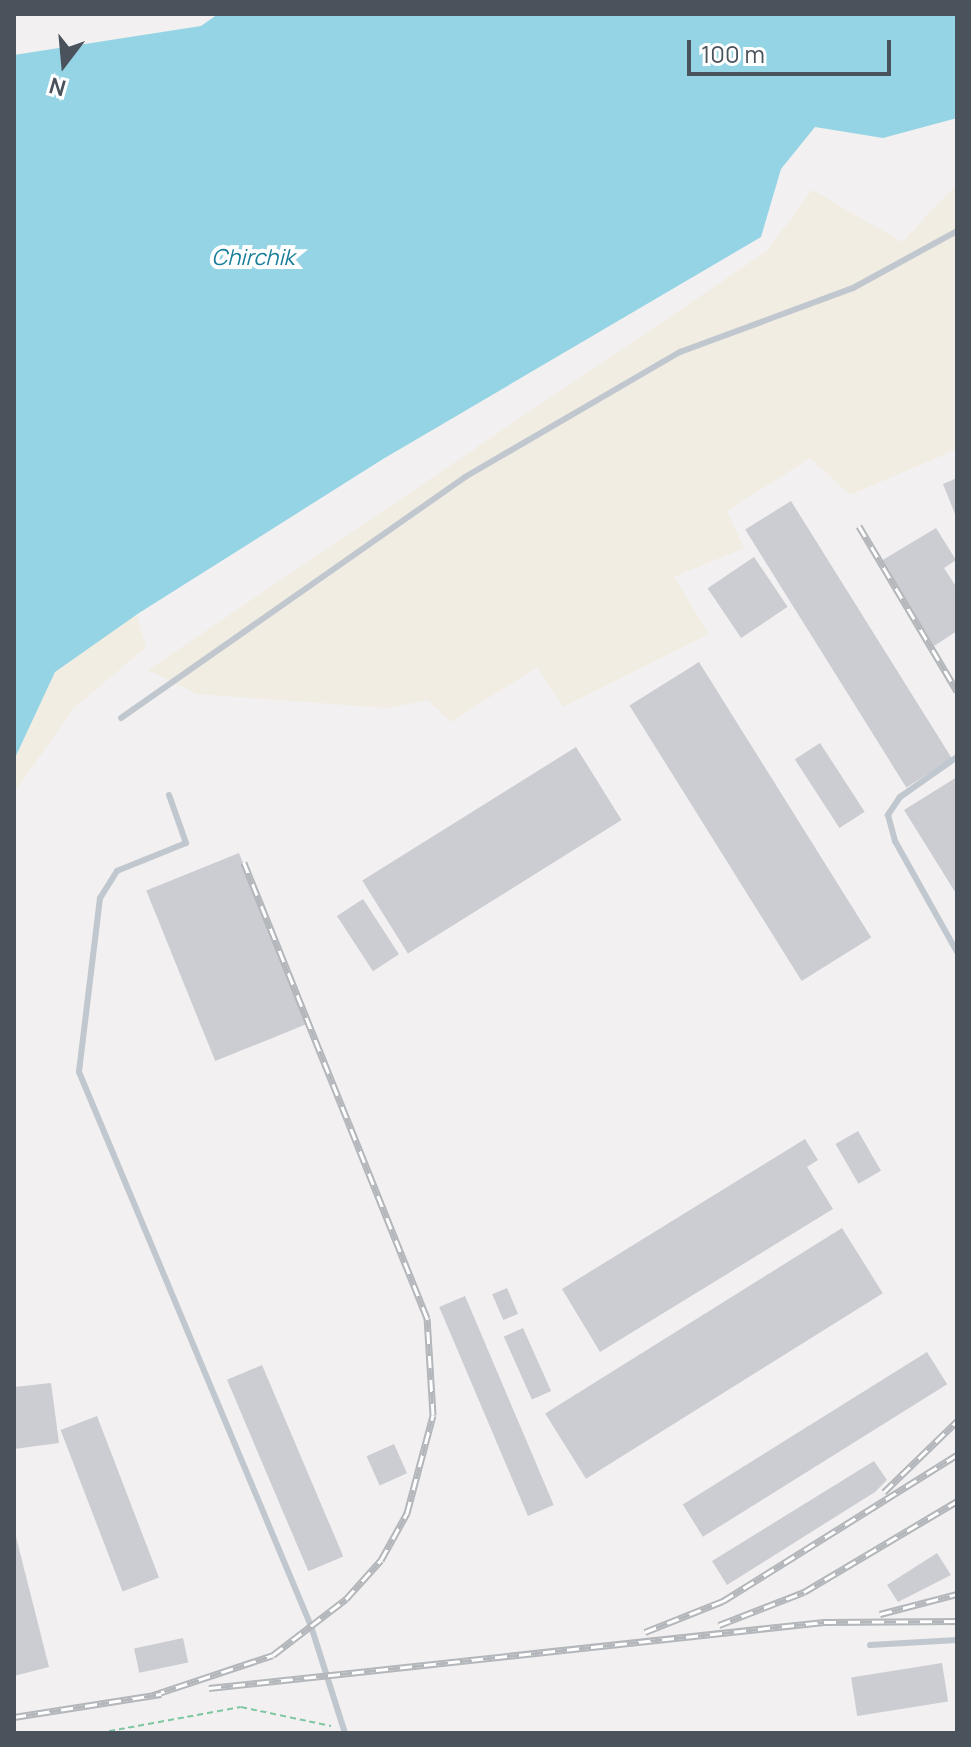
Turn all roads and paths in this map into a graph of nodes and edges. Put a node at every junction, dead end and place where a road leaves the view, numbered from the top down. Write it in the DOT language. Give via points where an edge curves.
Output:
graph roads {
  1 [pos="957,231"];
  2 [pos="121,718"];
  3 [pos="957,757"];
  4 [pos="169,795"];
  5 [pos="957,952"];
  6 [pos="957,1640"];
  7 [pos="870,1645"];
  8 [pos="344,1731"];
  9 [pos="99,1733"];
  1 -- 2 [label="lane" via="853,288 680,352 465,477"];
  3 -- 5 [label="lane" via="900,797 888,815 895,841"];
  4 -- 8 [label="lane" via="186,843 117,871 100,898 79,1072 311,1626"];
  6 -- 7 [label="lane"];
  8 -- 9 [label="path" via="241,1707"];
}
